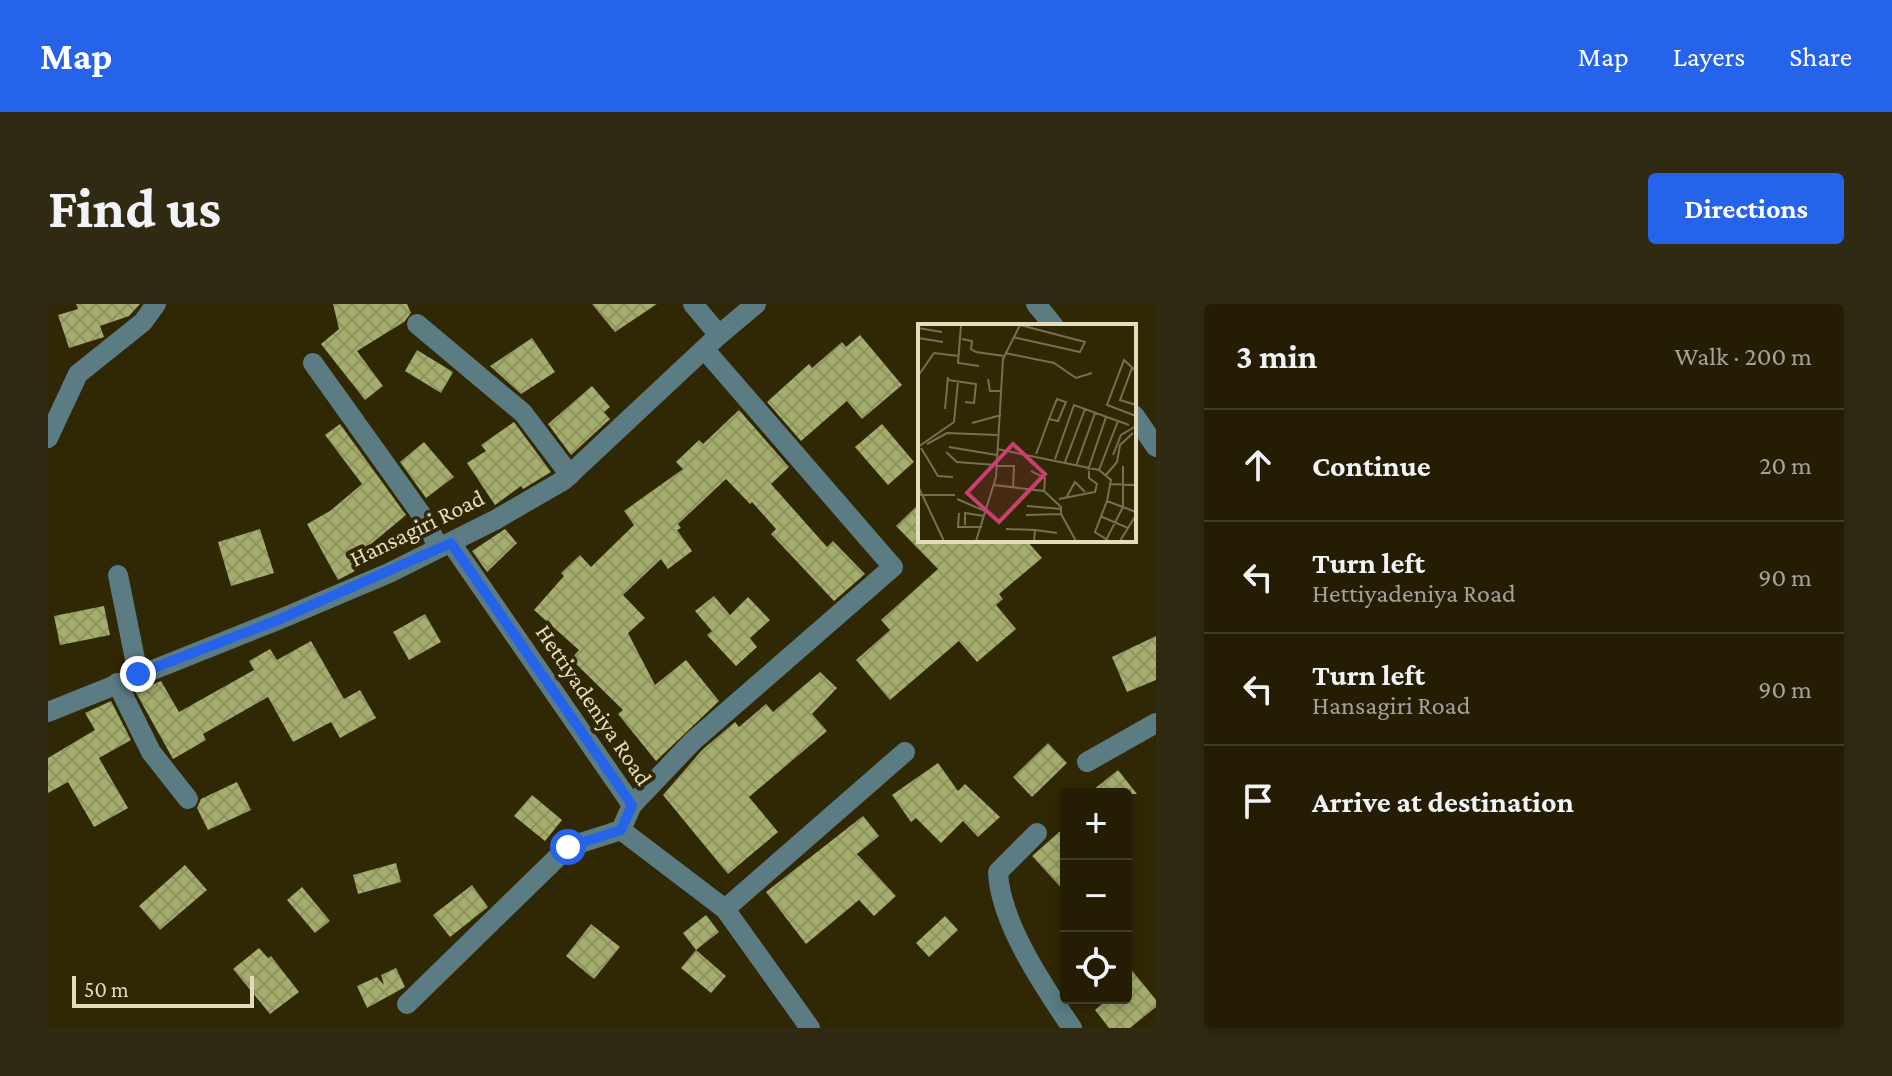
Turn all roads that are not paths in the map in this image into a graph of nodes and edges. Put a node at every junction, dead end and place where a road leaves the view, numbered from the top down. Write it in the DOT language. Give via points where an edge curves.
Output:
graph roads {
  1 [pos="156,304"];
  2 [pos="693,304"];
  3 [pos="756,304"];
  4 [pos="1036,304"];
  5 [pos="417,324"];
  6 [pos="1052,324"];
  7 [pos="712,342"];
  8 [pos="313,363"];
  9 [pos="1136,418"];
  10 [pos="48,438"];
  11 [pos="1156,447"];
  12 [pos="570,475"];
  13 [pos="445,546"];
  14 [pos="118,575"];
  15 [pos="138,674"];
  16 [pos="117,683"];
  17 [pos="48,712"];
  18 [pos="1156,723"];
  19 [pos="905,752"];
  20 [pos="1087,762"];
  21 [pos="188,799"];
  22 [pos="632,805"];
  23 [pos="621,830"];
  24 [pos="1037,833"];
  25 [pos="725,909"];
  26 [pos="407,1004"];
  27 [pos="810,1028"];
  28 [pos="1072,1028"];
  1 -- 10 [label="street" via="143,322 78,374"];
  2 -- 7 [label="street"];
  3 -- 7 [label="street, Hansagiri Road"];
  4 -- 6 [label="street"];
  5 -- 12 [label="street" via="523,413"];
  7 -- 12 [label="street, Hansagiri Road"];
  7 -- 22 [label="street" via="893,567 693,741"];
  8 -- 13 [label="street, Hettiyadeniya Road"];
  9 -- 11 [label="street"];
  12 -- 13 [label="street, Hansagiri Road"];
  13 -- 15 [label="street, Hansagiri Road" via="278,620"];
  13 -- 22 [label="street, Hettiyadeniya Road"];
  14 -- 15 [label="street"];
  15 -- 16 [label="street, Hansagiri Road"];
  16 -- 17 [label="street, Hansagiri Road"];
  16 -- 21 [label="street" via="151,752"];
  18 -- 20 [label="street"];
  19 -- 25 [label="street"];
  22 -- 23 [label="street, Hettiyadeniya Road"];
  23 -- 25 [label="street"];
  23 -- 26 [label="street" via="568,847"];
  24 -- 28 [label="street" via="998,872 999,895 1044,986"];
  25 -- 27 [label="street"];
}
